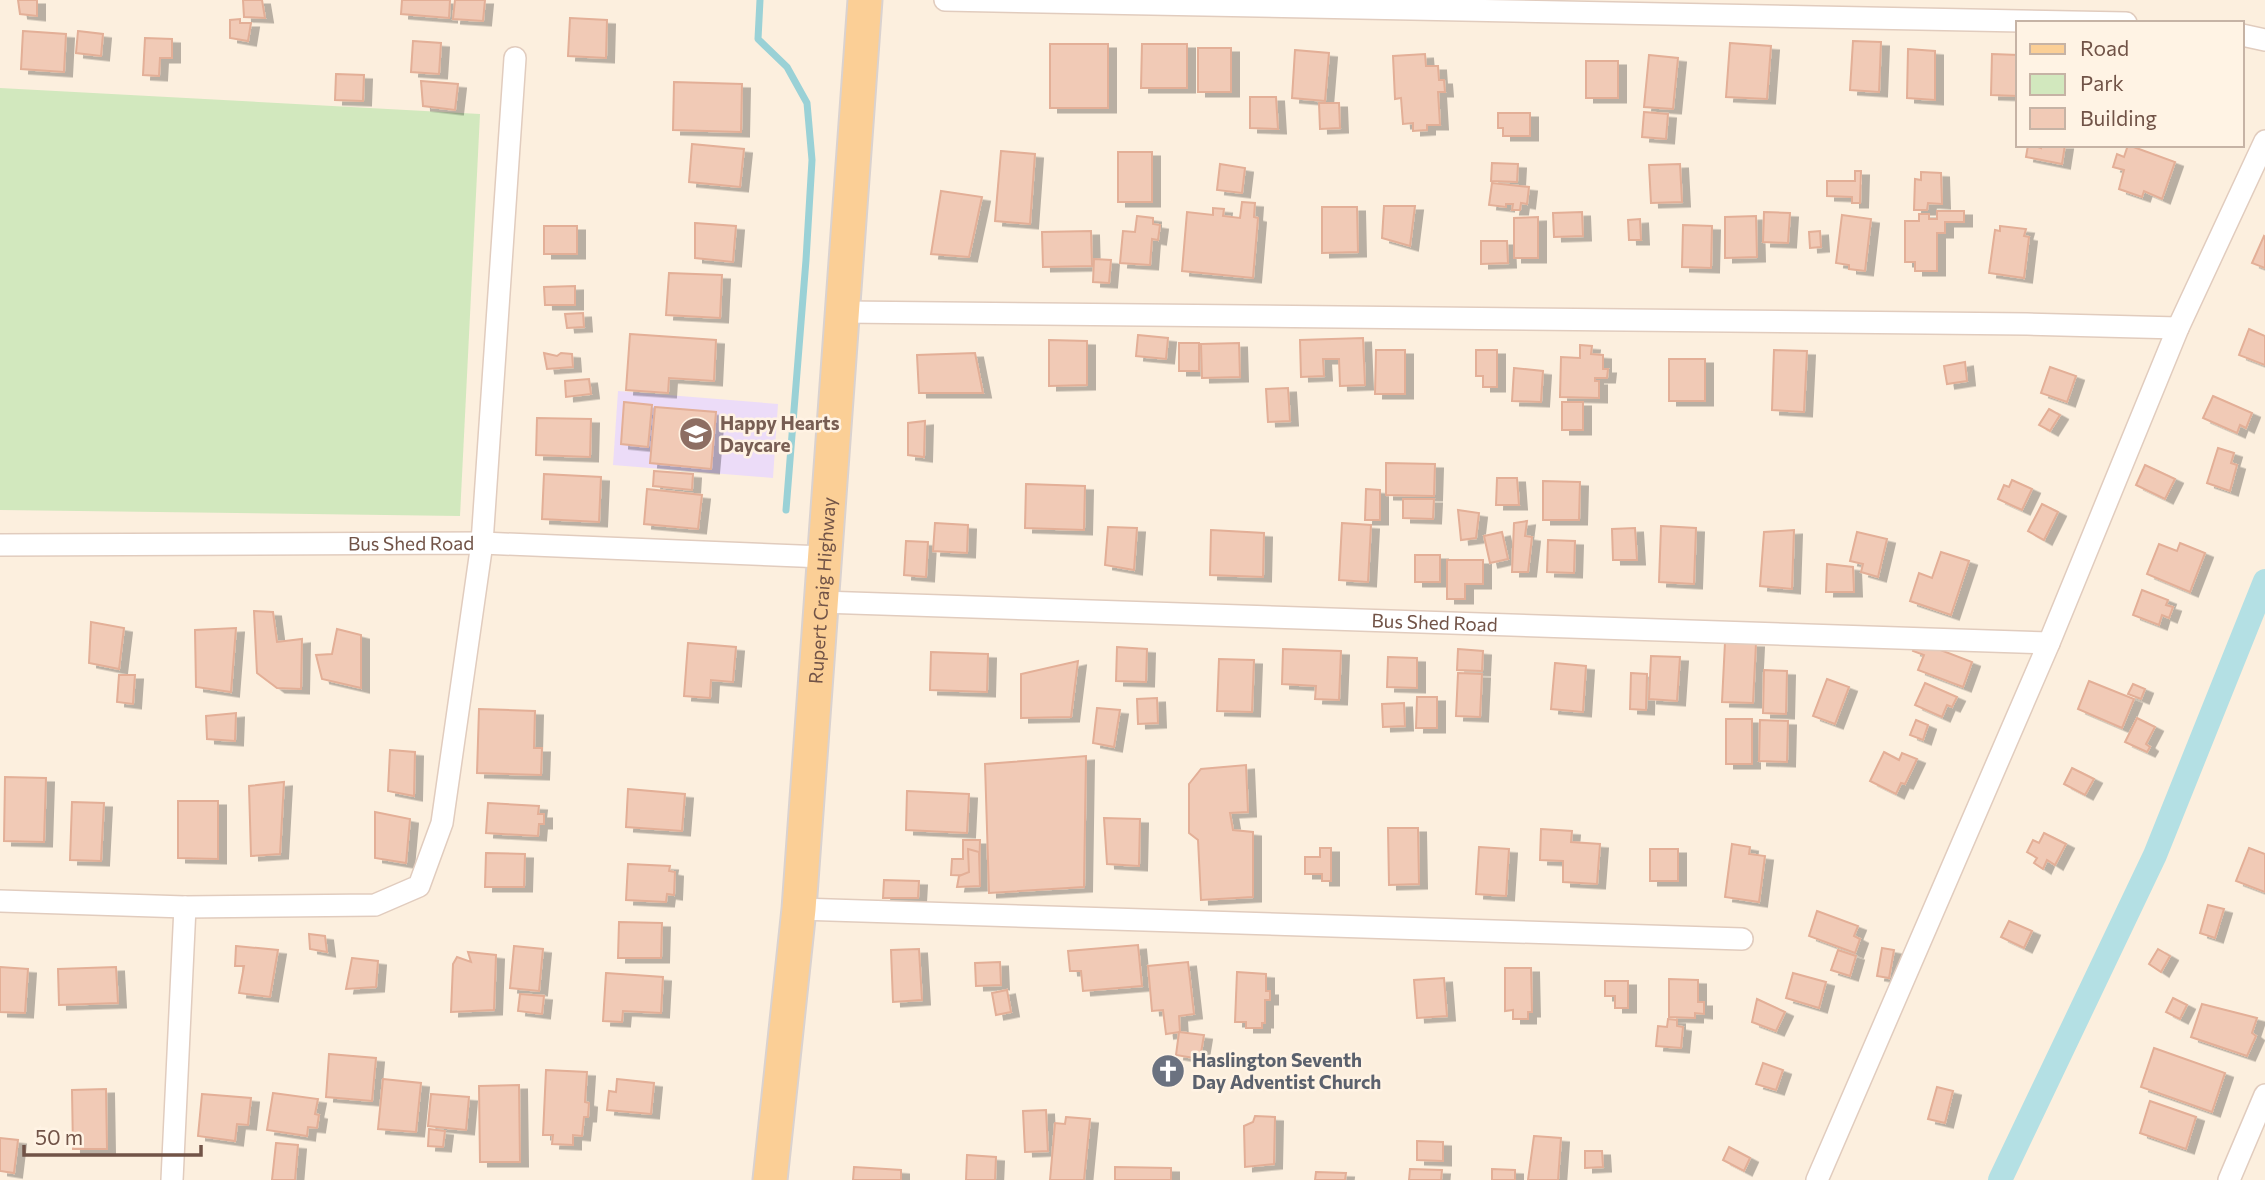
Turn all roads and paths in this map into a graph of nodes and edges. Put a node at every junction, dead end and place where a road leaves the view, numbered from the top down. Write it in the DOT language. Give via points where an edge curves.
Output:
graph roads {
  1 [pos="865,0"];
  2 [pos="946,0"];
  3 [pos="2023,21"];
  4 [pos="2244,35"];
  5 [pos="2265,40"];
  6 [pos="515,58"];
  7 [pos="2265,141"];
  8 [pos="843,312"];
  9 [pos="2178,328"];
  10 [pos="482,543"];
  11 [pos="0,545"];
  12 [pos="824,557"];
  13 [pos="821,602"];
  14 [pos="2049,643"];
  15 [pos="0,901"];
  16 [pos="185,907"];
  17 [pos="799,909"];
  18 [pos="1742,939"];
  19 [pos="2265,1095"];
  20 [pos="172,1180"];
  21 [pos="771,1180"];
  22 [pos="1817,1180"];
  23 [pos="2229,1180"];
  1 -- 8 [label="main road, Rupert Craig Highway"];
  2 -- 3 [label="street"];
  4 -- 5 [label="street"];
  6 -- 10 [label="street"];
  7 -- 9 [label="street"];
  8 -- 9 [label="street"];
  8 -- 12 [label="main road, Rupert Craig Highway"];
  9 -- 14 [label="street"];
  10 -- 11 [label="street, Bus Shed Road"];
  10 -- 12 [label="street, Bus Shed Road"];
  10 -- 16 [label="street" via="442,822 419,886 375,905"];
  12 -- 13 [label="main road, Rupert Craig Highway"];
  13 -- 14 [label="street, Bus Shed Road"];
  13 -- 17 [label="main road, Rupert Craig Highway"];
  14 -- 22 [label="street"];
  15 -- 16 [label="street"];
  16 -- 20 [label="street"];
  17 -- 18 [label="street"];
  17 -- 21 [label="main road, Rupert Craig Highway"];
  19 -- 23 [label="street"];
}
